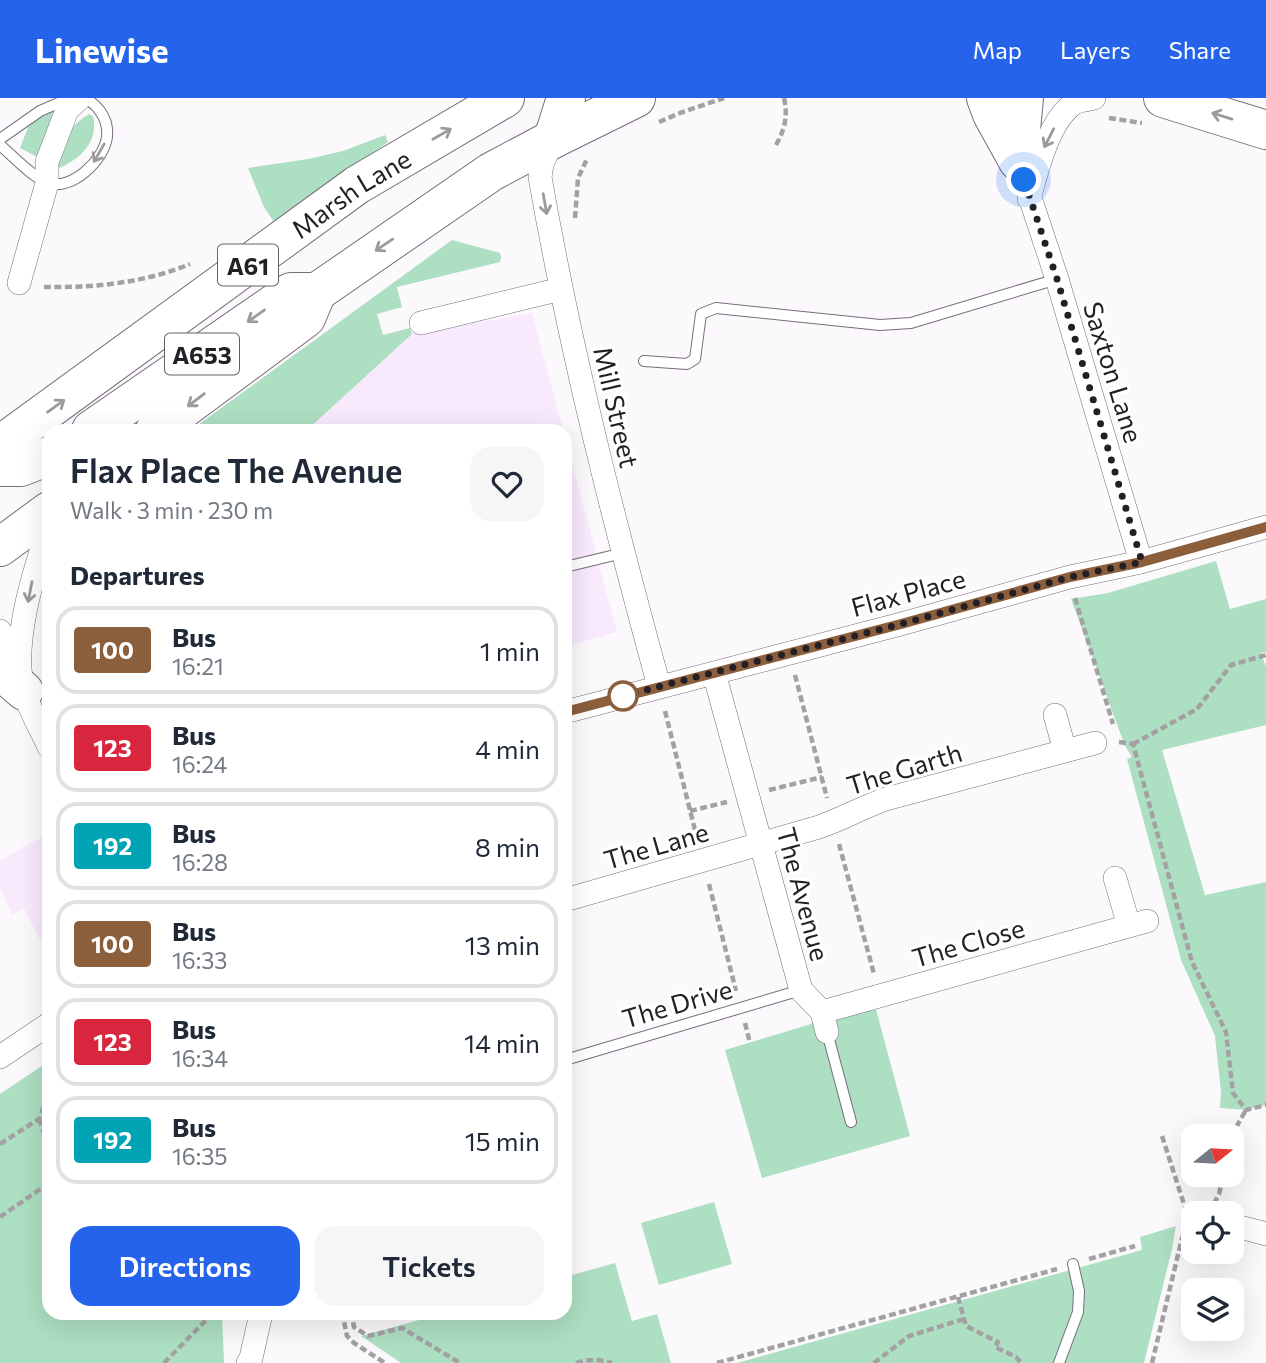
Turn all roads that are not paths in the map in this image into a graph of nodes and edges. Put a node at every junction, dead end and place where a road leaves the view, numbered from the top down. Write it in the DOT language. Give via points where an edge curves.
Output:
graph roads {
  1 [pos="79,98"];
  2 [pos="502,98"];
  3 [pos="566,98"];
  4 [pos="986,98"];
  5 [pos="1024,98"];
  6 [pos="1094,98"];
  7 [pos="1163,98"];
  8 [pos="647,110"];
  9 [pos="1266,130"];
  10 [pos="0,139"];
  11 [pos="553,139"];
  12 [pos="0,145"];
  13 [pos="1018,161"];
  14 [pos="47,183"];
  15 [pos="1029,199"];
  16 [pos="1057,279"];
  17 [pos="19,283"];
  18 [pos="561,289"];
  19 [pos="317,292"];
  20 [pos="421,323"];
  21 [pos="644,361"];
  22 [pos="100,424"];
  23 [pos="163,424"];
  24 [pos="0,445"];
  25 [pos="42,459"];
  26 [pos="0,467"];
  27 [pos="42,516"];
  28 [pos="1266,527"];
  29 [pos="0,547"];
  30 [pos="42,548"];
  31 [pos="623,554"];
  32 [pos="1142,562"];
  33 [pos="572,566"];
  34 [pos="0,631"];
  35 [pos="714,673"];
  36 [pos="14,674"];
  37 [pos="659,687"];
  38 [pos="572,710"];
  39 [pos="1055,715"];
  40 [pos="42,732"];
  41 [pos="1106,742"];
  42 [pos="1065,751"];
  43 [pos="762,844"];
  44 [pos="1115,878"];
  45 [pos="572,898"];
  46 [pos="801,990"];
  47 [pos="825,1022"];
  48 [pos="42,1029"];
  49 [pos="0,1057"];
  50 [pos="572,1058"];
  51 [pos="851,1122"];
  52 [pos="1244,1228"];
  53 [pos="1266,1234"];
  54 [pos="1073,1264"];
  55 [pos="260,1320"];
  56 [pos="247,1363"];
  57 [pos="1059,1363"];
  1 -- 10 [label="lane" via="40,111"];
  1 -- 14 [label="street" via="67,110 47,162"];
  1 -- 14 [label="lane, one-way" via="89,100 105,118 107,137 100,156 72,181"];
  24 -- 2 [label="highway, Marsh Lane / A61, one-way" via="357,185"];
  3 -- 11 [label="highway"];
  4 -- 13 [label="highway"];
  5 -- 13 [label="highway"];
  6 -- 15 [label="street, one-way" via="1074,102 1061,115 1042,152"];
  9 -- 7 [label="highway, one-way"];
  8 -- 11 [label="highway"];
  11 -- 18 [label="street, Mill Street, one-way" via="540,177"];
  11 -- 19 [label="highway, A61, one-way" via="491,172"];
  12 -- 14 [label="lane"];
  13 -- 15 [label="street, Saxton Lane"];
  14 -- 17 [label="street"];
  15 -- 16 [label="street, Saxton Lane"];
  16 -- 21 [label="lane" via="911,323 880,325 716,308 701,314 695,359 687,364"];
  16 -- 32 [label="street, Saxton Lane"];
  18 -- 20 [label="street"];
  18 -- 31 [label="street, Mill Street"];
  19 -- 22 [label="highway, A653, one-way" via="291,292"];
  19 -- 23 [label="highway, A61, one-way" via="306,318"];
  25 -- 26 [label="highway" via="21,467"];
  27 -- 29 [label="highway"];
  28 -- 32 [label="street, Flax Place"];
  30 -- 36 [label="street, one-way" via="30,585"];
  31 -- 33 [label="lane"];
  31 -- 37 [label="street, Mill Street"];
  32 -- 35 [label="street, Flax Place" via="1070,577"];
  34 -- 36 [label="street"];
  35 -- 37 [label="street, Flax Place"];
  35 -- 43 [label="street, The Avenue"];
  36 -- 40 [label="street"];
  37 -- 38 [label="street, Flax Place"];
  39 -- 42 [label="street"];
  41 -- 42 [label="street, The Garth"];
  42 -- 43 [label="street, The Garth" via="886,799 833,822"];
  43 -- 45 [label="street, The Lane"];
  43 -- 46 [label="street, The Avenue"];
  44 -- 47 [label="street, The Close" via="1138,923"];
  46 -- 47 [label="street, The Avenue"];
  46 -- 50 [label="lane, The Drive"];
  47 -- 51 [label="lane, The Avenue"];
  48 -- 49 [label="street"];
  52 -- 53 [label="street"];
  54 -- 57 [label="lane" via="1078,1312"];
  55 -- 56 [label="street"];
}
